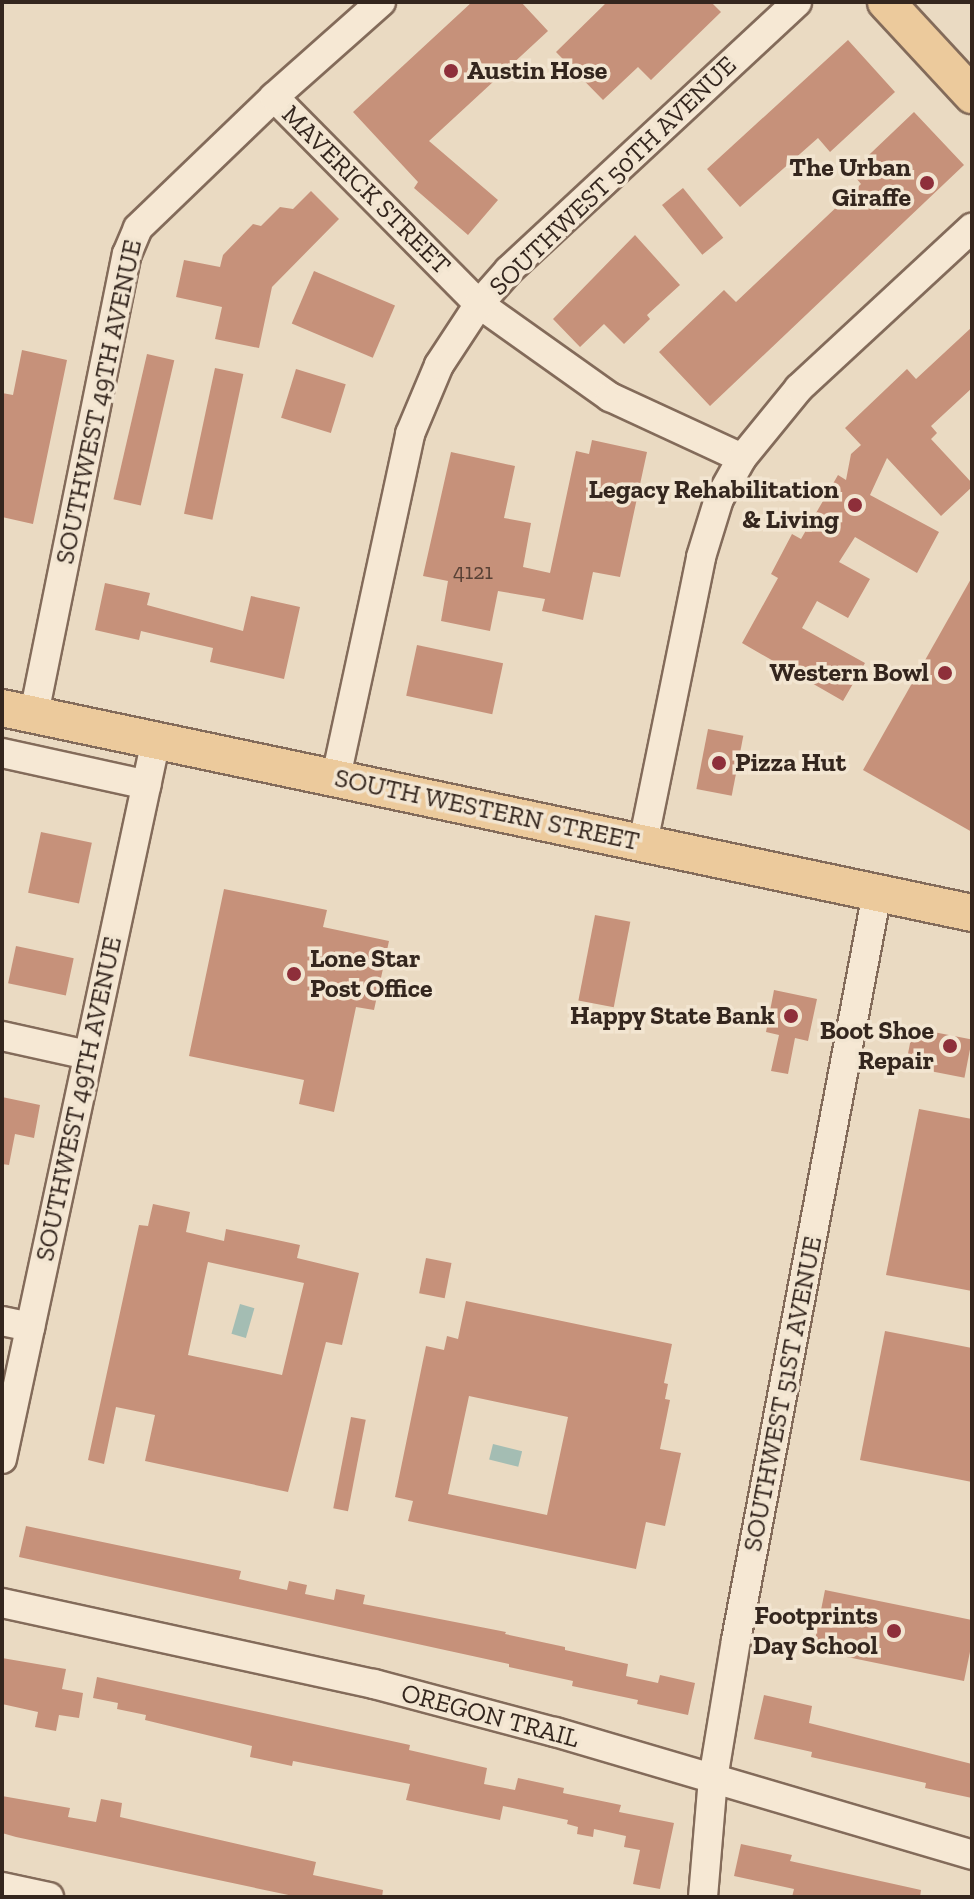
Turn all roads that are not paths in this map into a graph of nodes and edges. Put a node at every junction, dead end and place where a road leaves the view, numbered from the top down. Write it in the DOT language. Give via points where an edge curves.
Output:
graph roads {
  1 [pos="381,2"];
  2 [pos="797,2"];
  3 [pos="886,2"];
  4 [pos="972,95"];
  5 [pos="274,97"];
  6 [pos="972,228"];
  7 [pos="479,304"];
  8 [pos="742,458"];
  9 [pos="18,711"];
  10 [pos="77,723"];
  11 [pos="156,740"];
  12 [pos="2,753"];
  13 [pos="68,767"];
  14 [pos="336,777"];
  15 [pos="147,785"];
  16 [pos="643,843"];
  17 [pos="877,893"];
  18 [pos="972,913"];
  19 [pos="2,1036"];
  20 [pos="88,1055"];
  21 [pos="2,1321"];
  22 [pos="30,1327"];
  23 [pos="2,1459"];
  24 [pos="2,1603"];
  25 [pos="713,1779"];
  26 [pos="972,1855"];
  27 [pos="2,1887"];
  28 [pos="49,1897"];
  29 [pos="703,1897"];
  1 -- 5 [label="street, SOUTHWEST 49TH AVENUE"];
  2 -- 7 [label="street, SOUTHWEST 50TH AVENUE"];
  3 -- 4 [label="main road"];
  5 -- 7 [label="street, MAVERICK STREET"];
  5 -- 9 [label="street, SOUTHWEST 49TH AVENUE" via="152,210 127,254"];
  6 -- 8 [label="street" via="799,388"];
  7 -- 8 [label="street, MAVERICK STREET" via="610,397"];
  7 -- 14 [label="street, SOUTHWEST 50TH AVENUE" via="439,365 410,434"];
  8 -- 16 [label="street" via="719,499 701,557"];
  9 -- 10 [label="main road, SOUTH WESTERN STREET"];
  10 -- 11 [label="main road, SOUTH WESTERN STREET"];
  10 -- 13 [label="street"];
  11 -- 14 [label="main road, SOUTH WESTERN STREET"];
  11 -- 15 [label="street, SOUTHWEST 49TH AVENUE"];
  12 -- 13 [label="street"];
  13 -- 15 [label="street"];
  14 -- 16 [label="main road, SOUTH WESTERN STREET"];
  15 -- 20 [label="street, SOUTHWEST 49TH AVENUE"];
  16 -- 17 [label="main road, SOUTH WESTERN STREET"];
  17 -- 18 [label="main road, SOUTH WESTERN STREET"];
  17 -- 25 [label="street, SOUTHWEST 51ST AVENUE"];
  19 -- 20 [label="street"];
  20 -- 22 [label="street, SOUTHWEST 49TH AVENUE"];
  21 -- 22 [label="street"];
  22 -- 23 [label="street, SOUTHWEST 49TH AVENUE"];
  24 -- 25 [label="street, OREGON TRAIL" via="374,1684"];
  25 -- 26 [label="street, OREGON TRAIL"];
  25 -- 29 [label="street, SOUTHWEST 51ST AVENUE"];
  27 -- 28 [label="street"];
}
